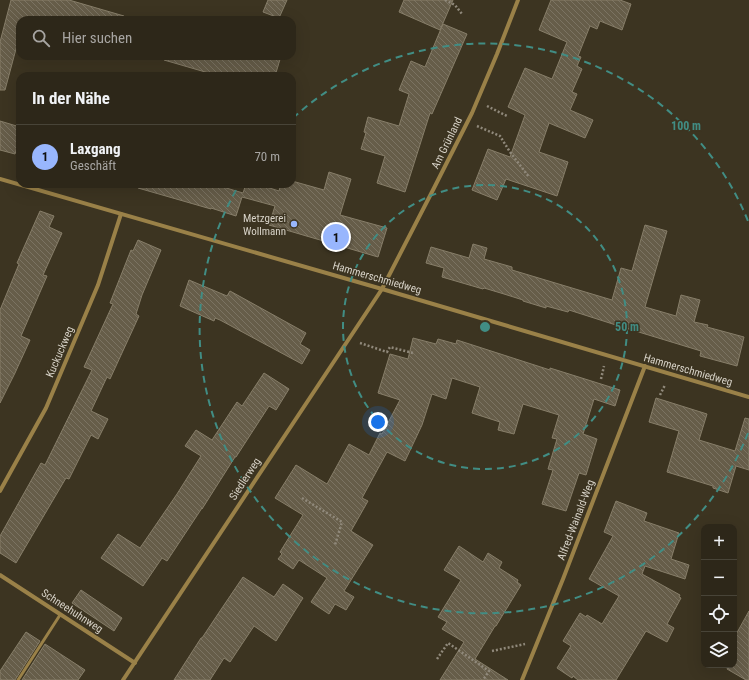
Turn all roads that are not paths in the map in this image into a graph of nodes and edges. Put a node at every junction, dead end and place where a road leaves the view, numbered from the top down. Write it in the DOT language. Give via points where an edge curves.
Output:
graph roads {
  1 [pos="518,0"];
  2 [pos="0,179"];
  3 [pos="16,184"];
  4 [pos="31,188"];
  5 [pos="121,214"];
  6 [pos="382,289"];
  7 [pos="645,366"];
  8 [pos="749,397"];
  9 [pos="0,491"];
  10 [pos="0,575"];
  11 [pos="60,615"];
  12 [pos="135,663"];
  13 [pos="18,680"];
  14 [pos="123,680"];
  15 [pos="522,680"];
  1 -- 6 [label="street, Am Grünland" via="477,101"];
  2 -- 3 [label="street, Hammerschmiedweg"];
  4 -- 5 [label="street, Hammerschmiedweg"];
  5 -- 6 [label="street, Hammerschmiedweg"];
  5 -- 9 [label="street, Kuckuckweg" via="98,286 46,408"];
  6 -- 7 [label="street, Hammerschmiedweg"];
  6 -- 12 [label="street, Siedlerweg"];
  7 -- 8 [label="street, Hammerschmiedweg"];
  7 -- 15 [label="street, Alfred-Wainald-Weg"];
  10 -- 11 [label="street, Schneehuhnweg"];
  11 -- 12 [label="street, Schneehuhnweg"];
  11 -- 13 [label="lane"];
  12 -- 14 [label="street, Siedlerweg"];
}
